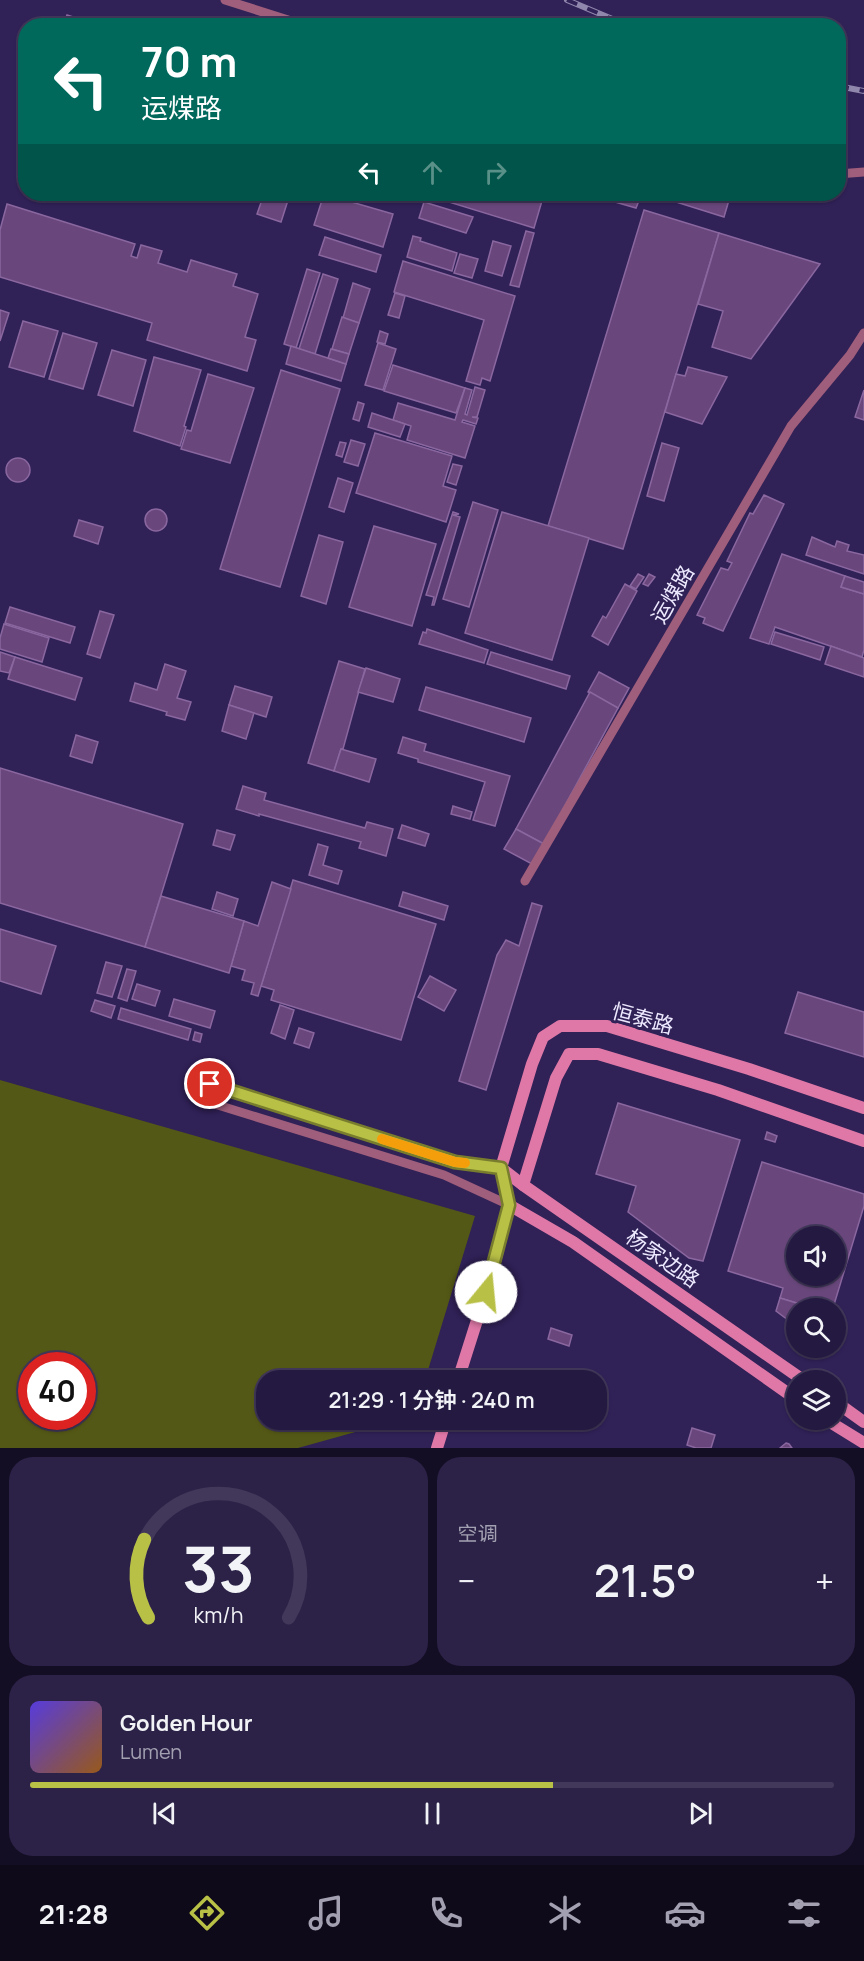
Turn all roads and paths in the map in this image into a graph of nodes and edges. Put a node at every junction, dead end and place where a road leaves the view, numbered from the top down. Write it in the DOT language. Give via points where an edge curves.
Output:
graph roads {
  1 [pos="225,0"];
  2 [pos="282,18"];
  3 [pos="864,172"];
  4 [pos="846,173"];
  5 [pos="864,333"];
  6 [pos="525,881"];
  7 [pos="864,1108"];
  8 [pos="864,1141"];
  9 [pos="501,1168"];
  10 [pos="523,1185"];
  11 [pos="509,1205"];
  12 [pos="462,1370"];
  13 [pos="789,1370"];
  14 [pos="786,1393"];
  15 [pos="846,1409"];
  16 [pos="864,1422"];
  17 [pos="443,1430"];
  18 [pos="843,1430"];
  19 [pos="864,1443"];
  20 [pos="437,1448"];
  1 -- 2 [label="street"];
  3 -- 4 [label="street"];
  5 -- 6 [label="street, 运煤路" via="791,426"];
  7 -- 9 [label="street, 恒泰路" via="607,1026 560,1026 543,1037 539,1046"];
  8 -- 10 [label="street" via="598,1054 569,1054 556,1078"];
  9 -- 10 [label="street, 杨家边路"];
  9 -- 11 [label="street"];
  9 -- 11 [label="street" via="455,1162 210,1084 208,1102 444,1176"];
  10 -- 13 [label="street, 杨家边路"];
  11 -- 12 [label="street"];
  11 -- 14 [label="street, 杨家边路" via="573,1242"];
  15 -- 16 [label="street"];
  17 -- 20 [label="street"];
  18 -- 19 [label="street"];
}
